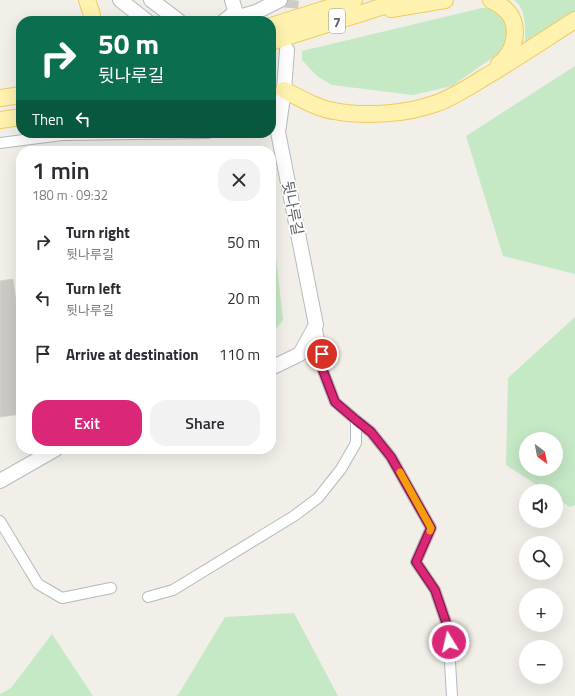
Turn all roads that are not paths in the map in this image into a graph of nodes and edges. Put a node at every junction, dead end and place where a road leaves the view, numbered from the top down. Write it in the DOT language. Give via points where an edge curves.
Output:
graph roads {
  1 [pos="87,0"];
  2 [pos="120,0"];
  3 [pos="151,0"];
  4 [pos="232,0"];
  5 [pos="280,0"];
  6 [pos="403,0"];
  7 [pos="445,0"];
  8 [pos="491,0"];
  9 [pos="355,7"];
  10 [pos="92,16"];
  11 [pos="141,16"];
  12 [pos="172,16"];
  13 [pos="231,16"];
  14 [pos="242,16"];
  15 [pos="575,20"];
  16 [pos="276,25"];
  17 [pos="276,40"];
  18 [pos="287,50"];
  19 [pos="277,87"];
  20 [pos="16,96"];
  21 [pos="0,98"];
  22 [pos="276,102"];
  23 [pos="16,118"];
  24 [pos="0,120"];
  25 [pos="39,138"];
  26 [pos="275,138"];
  27 [pos="0,143"];
  28 [pos="316,325"];
  29 [pos="276,366"];
  30 [pos="356,420"];
  31 [pos="47,454"];
  32 [pos="0,481"];
  33 [pos="0,520"];
  34 [pos="112,588"];
  35 [pos="148,597"];
  36 [pos="452,696"];
  1 -- 10 [label="main road"];
  2 -- 11 [label="street"];
  3 -- 12 [label="street"];
  4 -- 13 [label="street" via="235,10"];
  5 -- 14 [label="street"];
  6 -- 9 [label="main road, 7"];
  7 -- 9 [label="main road"];
  8 -- 19 [label="main road" via="508,12 514,23 515,39 512,50 503,61 440,98 395,108 365,109 332,104"];
  9 -- 16 [label="main road, 7"];
  9 -- 17 [label="main road, 7"];
  15 -- 19 [label="main road" via="498,70 456,95 435,104 385,113 360,114 333,111"];
  18 -- 19 [label="street, 뒷나루길"];
  19 -- 22 [label="street, 뒷나루길"];
  20 -- 21 [label="main road"];
  23 -- 24 [label="main road"];
  25 -- 27 [label="street"];
  26 -- 28 [label="street, 뒷나루길"];
  28 -- 29 [label="street" via="300,354"];
  28 -- 30 [label="street, 뒷나루길" via="322,368 335,402"];
  30 -- 35 [label="street" via="356,443 341,469 318,498 294,516 173,590"];
  30 -- 36 [label="street, 뒷나루길" via="371,432 391,457 431,528 416,562 435,590 448,628"];
  31 -- 32 [label="street"];
  33 -- 34 [label="street" via="38,584 62,598"];
}
